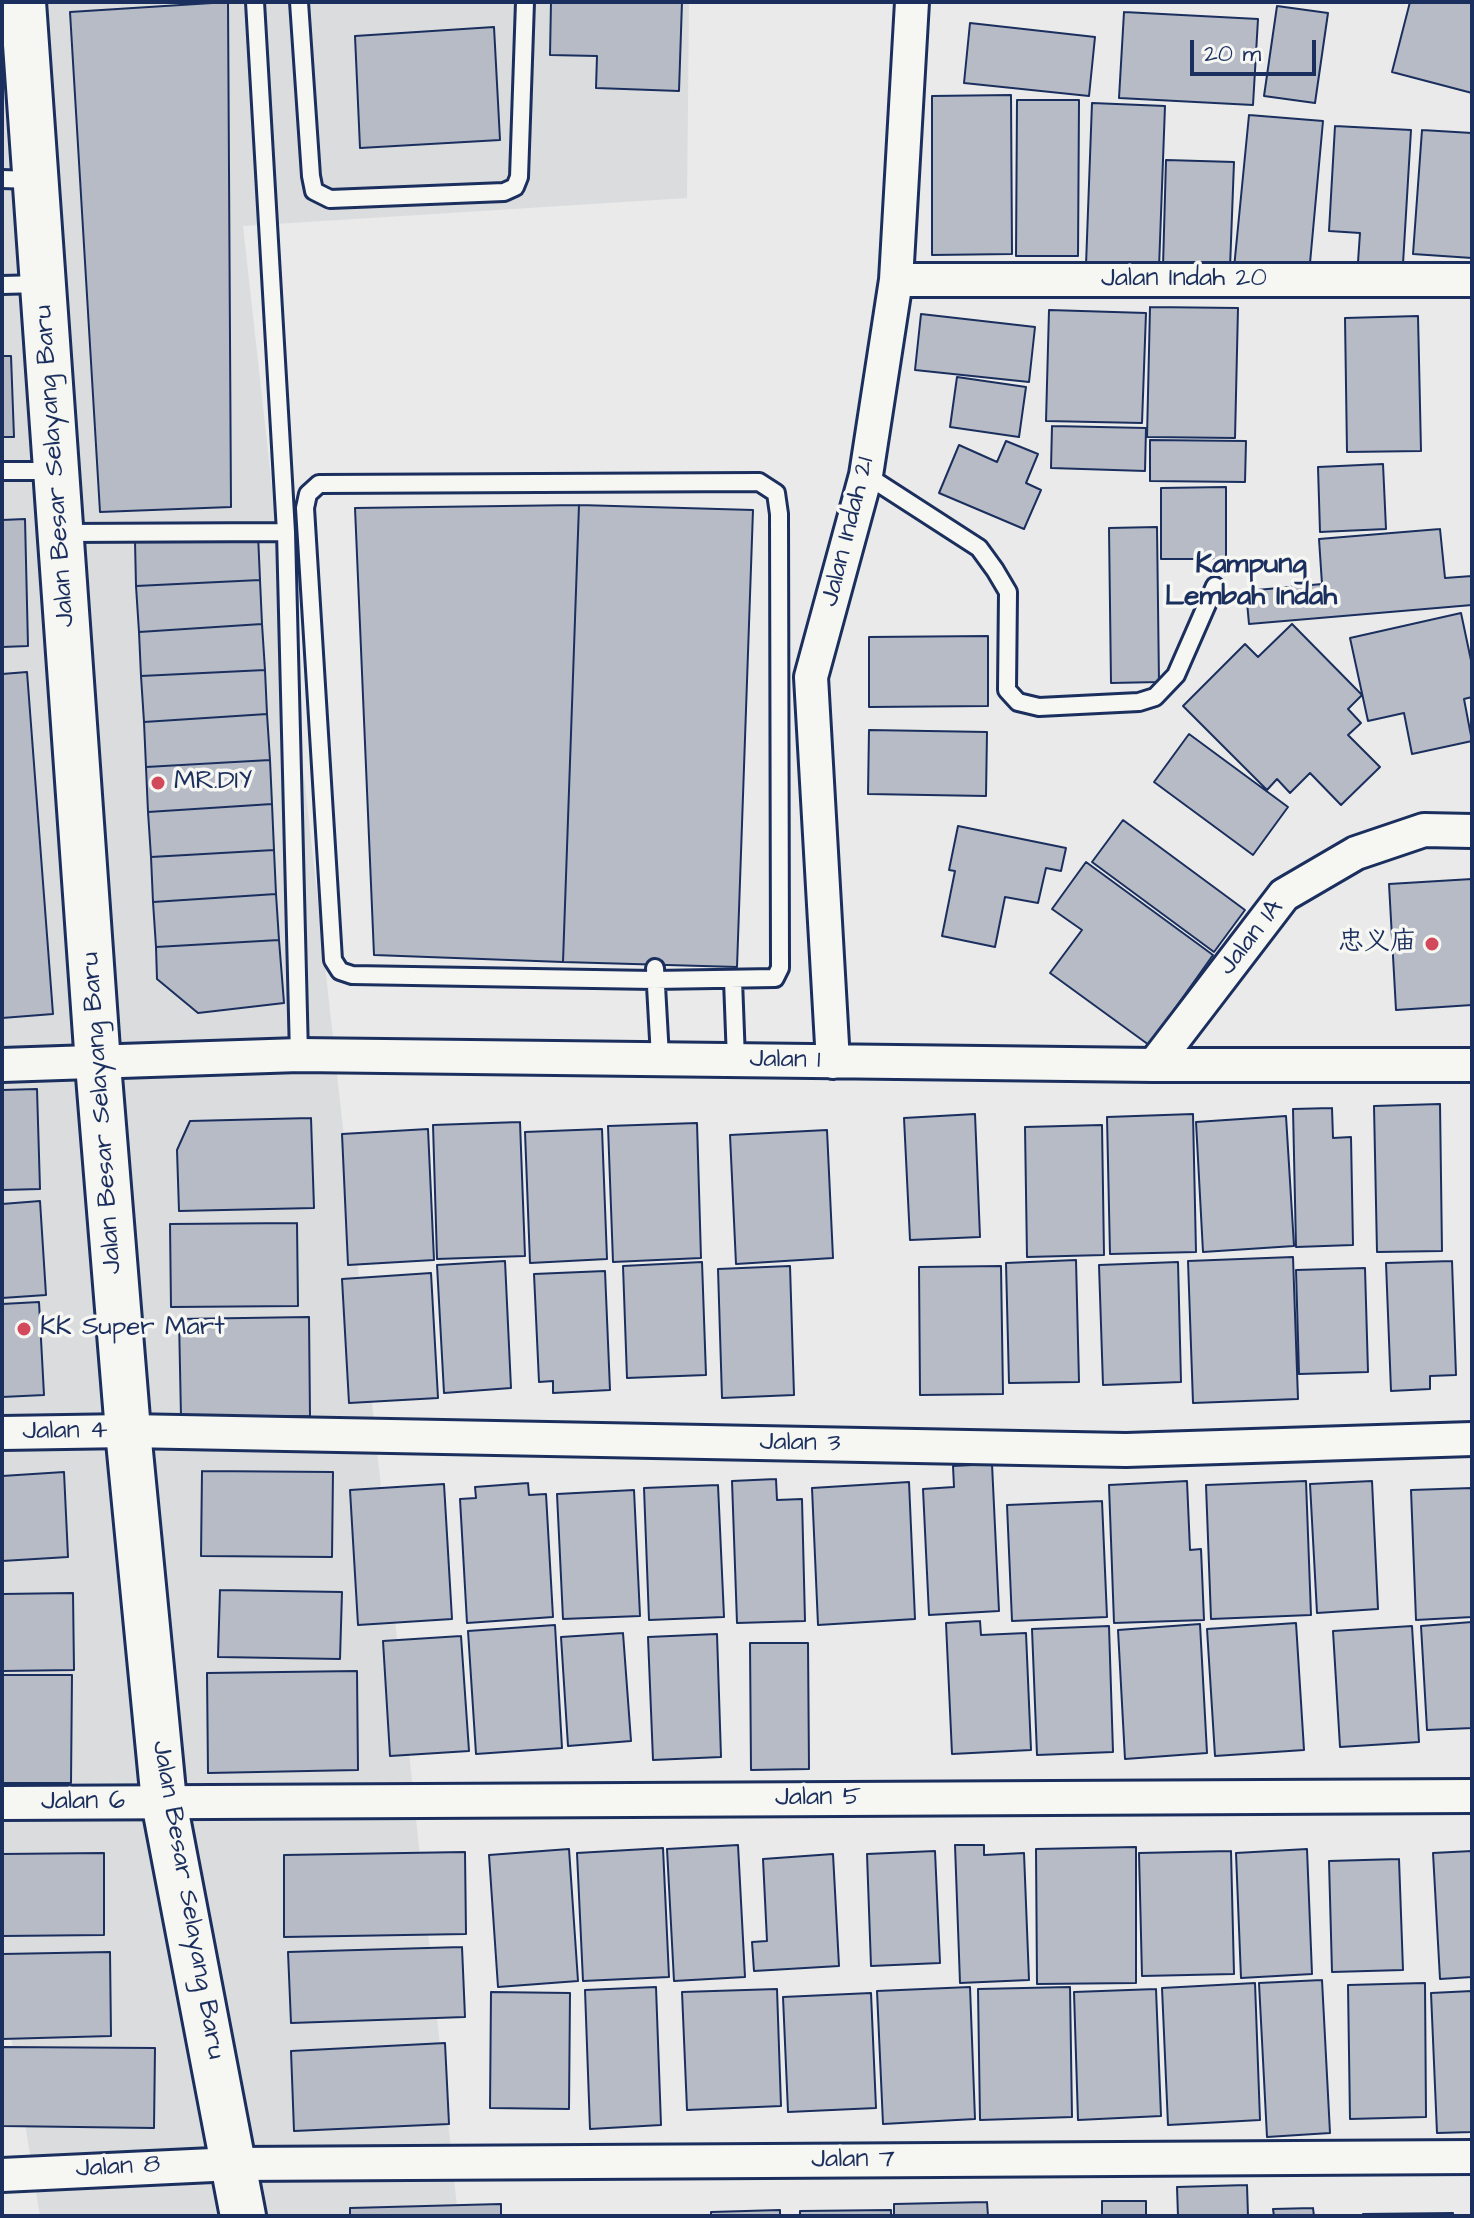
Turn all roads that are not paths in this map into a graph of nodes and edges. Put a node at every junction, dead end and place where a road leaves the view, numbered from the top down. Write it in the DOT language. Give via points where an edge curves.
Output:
graph roads {
  1 [pos="23,2"];
  2 [pos="255,2"];
  3 [pos="299,2"];
  4 [pos="525,2"];
  5 [pos="912,2"];
  6 [pos="18,180"];
  7 [pos="896,280"];
  8 [pos="1472,280"];
  9 [pos="22,284"];
  10 [pos="2,471"];
  11 [pos="56,471"];
  12 [pos="866,475"];
  13 [pos="286,532"];
  14 [pos="61,533"];
  15 [pos="1215,586"];
  16 [pos="1472,831"];
  17 [pos="654,974"];
  18 [pos="733,980"];
  19 [pos="299,1055"];
  20 [pos="660,1057"];
  21 [pos="736,1060"];
  22 [pos="833,1062"];
  23 [pos="98,1064"];
  24 [pos="2,1065"];
  25 [pos="1154,1065"];
  26 [pos="1472,1065"];
  27 [pos="128,1431"];
  28 [pos="2,1433"];
  29 [pos="1472,1439"];
  30 [pos="1472,1796"];
  31 [pos="164,1802"];
  32 [pos="2,1803"];
  33 [pos="1472,2157"];
  34 [pos="234,2164"];
  35 [pos="2,2175"];
  36 [pos="243,2216"];
  1 -- 6 [label="street, Jalan Besar Selayang Baru"];
  2 -- 13 [label="lane"];
  3 -- 4 [label="lane" via="311,176 314,191 330,199 504,192 515,187"];
  5 -- 7 [label="street, Jalan Indah 21"];
  6 -- 9 [label="street, Jalan Besar Selayang Baru"];
  7 -- 8 [label="street, Jalan Indah 20"];
  7 -- 12 [label="street, Jalan Indah 21"];
  9 -- 11 [label="street, Jalan Besar Selayang Baru"];
  10 -- 11 [label="lane"];
  11 -- 14 [label="street, Jalan Besar Selayang Baru"];
  12 -- 15 [label="lane" via="979,548 995,570 1008,592 1007,690 1018,702 1039,707 1155,697 1176,675"];
  12 -- 22 [label="street, Jalan Indah 21" via="811,677"];
  13 -- 14 [label="lane"];
  13 -- 19 [label="lane"];
  14 -- 23 [label="street, Jalan Besar Selayang Baru"];
  16 -- 25 [label="street, Jalan 1A" via="1424,830 1356,853 1284,895"];
  17 -- 18 [label="lane"];
  17 -- 18 [label="lane" via="340,971 333,960 305,508 308,494 319,484 759,482 776,493 780,968 775,978"];
  17 -- 20 [label="lane"];
  18 -- 21 [label="lane"];
  19 -- 20 [label="street, Jalan 1"];
  19 -- 23 [label="street, Jalan 1"];
  20 -- 21 [label="street, Jalan 1"];
  21 -- 22 [label="street, Jalan 1"];
  22 -- 25 [label="street, Jalan 1"];
  23 -- 24 [label="street, Jalan 1"];
  23 -- 27 [label="street, Jalan Besar Selayang Baru"];
  25 -- 26 [label="street, Jalan 1"];
  27 -- 28 [label="street, Jalan 4"];
  27 -- 29 [label="street, Jalan 3" via="1126,1450"];
  27 -- 31 [label="street, Jalan Besar Selayang Baru"];
  30 -- 31 [label="street, Jalan 5"];
  31 -- 32 [label="street, Jalan 6"];
  31 -- 34 [label="street, Jalan Besar Selayang Baru"];
  33 -- 34 [label="street, Jalan 7"];
  34 -- 35 [label="street, Jalan 8"];
  34 -- 36 [label="street, Jalan Besar Selayang Baru"];
}
